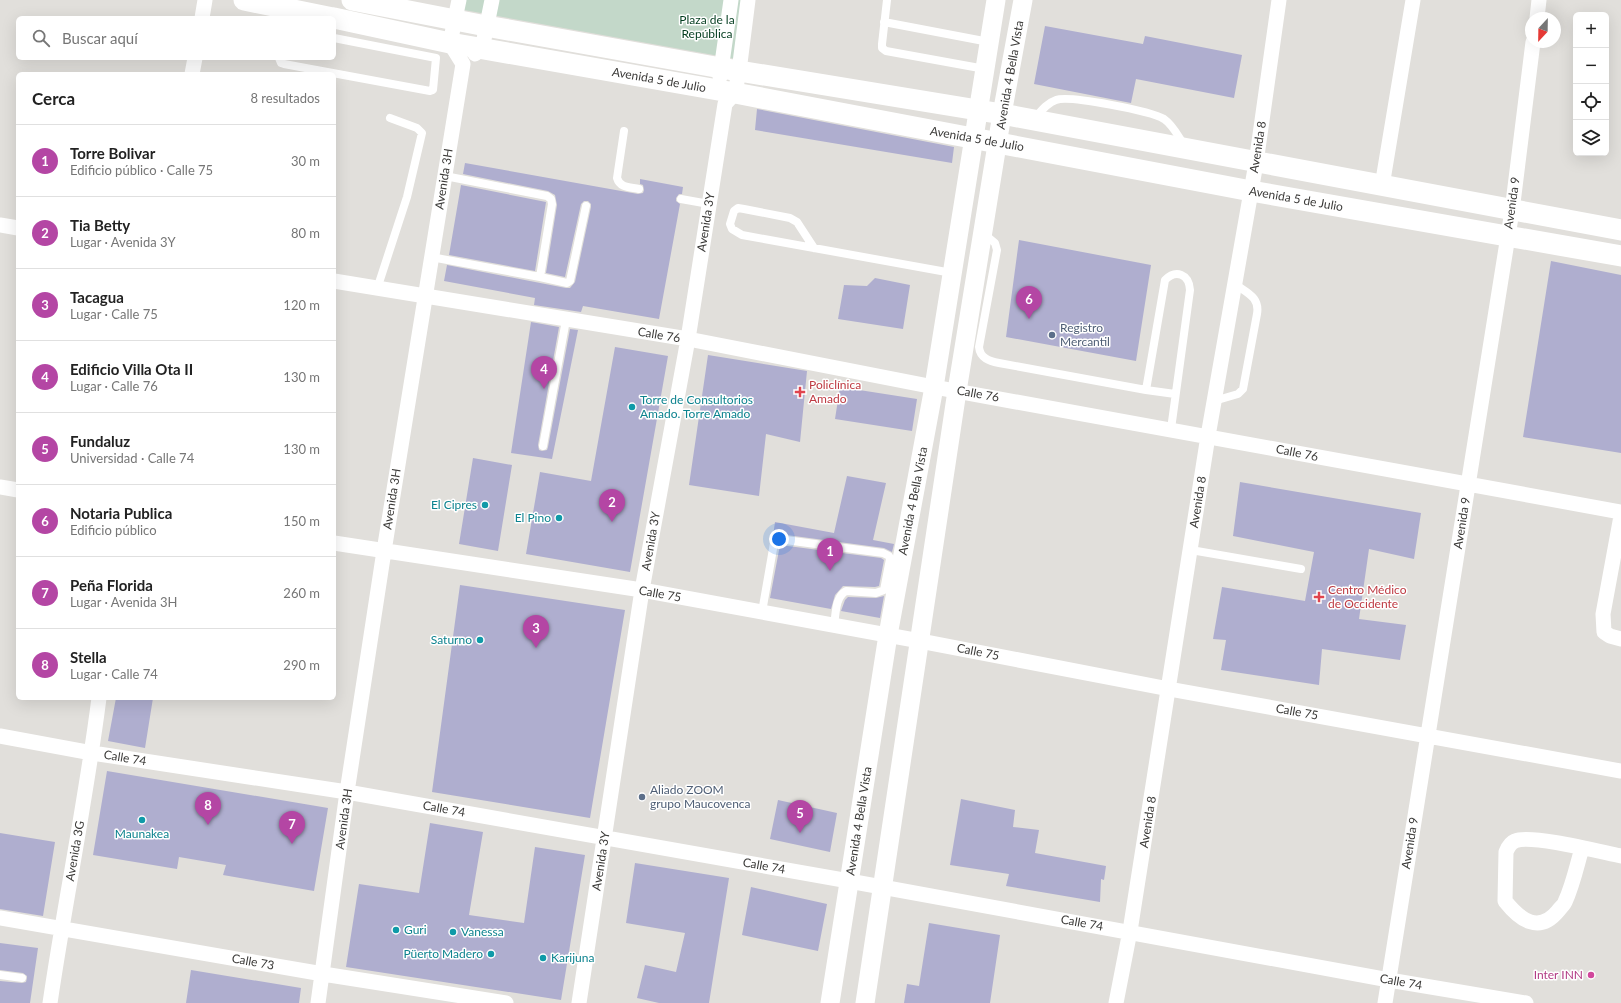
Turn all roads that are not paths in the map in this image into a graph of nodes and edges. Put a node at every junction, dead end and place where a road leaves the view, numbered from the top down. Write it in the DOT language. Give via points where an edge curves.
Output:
graph roads {
  1 [pos="205,0"];
  2 [pos="244,0"];
  3 [pos="352,0"];
  4 [pos="492,0"];
  5 [pos="731,0"];
  6 [pos="748,0"];
  7 [pos="887,0"];
  8 [pos="996,0"];
  9 [pos="1023,0"];
  10 [pos="1279,0"];
  11 [pos="1413,0"];
  12 [pos="1539,0"];
  13 [pos="456,10"];
  14 [pos="1537,12"];
  15 [pos="287,13"];
  16 [pos="202,16"];
  17 [pos="315,16"];
  18 [pos="336,18"];
  19 [pos="884,22"];
  20 [pos="486,26"];
  21 [pos="336,38"];
  22 [pos="989,42"];
  23 [pos="450,43"];
  24 [pos="1532,48"];
  25 [pos="482,49"];
  26 [pos="195,60"];
  27 [pos="280,60"];
  28 [pos="463,64"];
  29 [pos="730,69"];
  30 [pos="985,69"];
  31 [pos="192,72"];
  32 [pos="327,72"];
  33 [pos="336,74"];
  34 [pos="726,96"];
  35 [pos="978,110"];
  36 [pos="1002,114"];
  37 [pos="390,118"];
  38 [pos="1033,120"];
  39 [pos="624,131"];
  40 [pos="973,138"];
  41 [pos="998,143"];
  42 [pos="1186,150"];
  43 [pos="1256,163"];
  44 [pos="445,176"];
  45 [pos="1382,186"];
  46 [pos="639,188"];
  47 [pos="1251,191"];
  48 [pos="681,199"];
  49 [pos="709,204"];
  50 [pos="586,206"];
  51 [pos="1512,210"];
  52 [pos="0,225"];
  53 [pos="16,228"];
  54 [pos="1621,230"];
  55 [pos="983,233"];
  56 [pos="1507,236"];
  57 [pos="814,248"];
  58 [pos="1621,256"];
  59 [pos="431,257"];
  60 [pos="952,273"];
  61 [pos="540,277"];
  62 [pos="336,281"];
  63 [pos="1235,284"];
  64 [pos="377,289"];
  65 [pos="425,297"];
  66 [pos="566,320"];
  67 [pos="688,339"];
  68 [pos="934,387"];
  69 [pos="1146,390"];
  70 [pos="957,391"];
  71 [pos="1175,394"];
  72 [pos="1214,401"];
  73 [pos="1171,429"];
  74 [pos="1208,436"];
  75 [pos="543,446"];
  76 [pos="1469,484"];
  77 [pos="0,487"];
  78 [pos="16,490"];
  79 [pos="1621,512"];
  80 [pos="1621,516"];
  81 [pos="336,543"];
  82 [pos="1191,550"];
  83 [pos="384,551"];
  84 [pos="1302,569"];
  85 [pos="642,590"];
  86 [pos="762,612"];
  87 [pos="834,625"];
  88 [pos="888,635"];
  89 [pos="1621,639"];
  90 [pos="920,641"];
  91 [pos="1169,689"];
  92 [pos="99,700"];
  93 [pos="1427,735"];
  94 [pos="0,736"];
  95 [pos="92,753"];
  96 [pos="1621,771"];
  97 [pos="347,792"];
  98 [pos="604,837"];
  99 [pos="1582,848"];
  100 [pos="1621,856"];
  101 [pos="849,881"];
  102 [pos="882,888"];
  103 [pos="0,918"];
  104 [pos="61,928"];
  105 [pos="1130,931"];
  106 [pos="323,974"];
  107 [pos="0,976"];
  108 [pos="22,978"];
  109 [pos="1389,980"];
  110 [pos="50,1003"];
  111 [pos="318,1003"];
  112 [pos="506,1003"];
  113 [pos="579,1003"];
  114 [pos="830,1003"];
  115 [pos="865,1003"];
  116 [pos="1116,1003"];
  117 [pos="1385,1003"];
  118 [pos="1526,1003"];
  1 -- 16 [label="street"];
  2 -- 15 [label="main road, Avenida 5 de Julio"];
  3 -- 13 [label="main road, Avenida 5 de Julio"];
  4 -- 20 [label="street"];
  5 -- 29 [label="street, Avenida 3Y"];
  6 -- 29 [label="street, Avenida 3Y"];
  7 -- 19 [label="lane"];
  8 -- 22 [label="street, Avenida 4 Bella Vista"];
  9 -- 36 [label="street, Avenida 4 Bella Vista"];
  10 -- 43 [label="street, Avenida 8"];
  11 -- 45 [label="street"];
  12 -- 14 [label="street"];
  13 -- 20 [label="main road, Avenida 5 de Julio"];
  13 -- 23 [label="street"];
  15 -- 17 [label="main road, Avenida 5 de Julio"];
  18 -- 23 [label="main road, Avenida 5 de Julio"];
  19 -- 22 [label="lane"];
  19 -- 30 [label="lane" via="882,48 886,51"];
  20 -- 25 [label="street"];
  20 -- 29 [label="main road, Avenida 5 de Julio"];
  21 -- 33 [label="lane" via="436,58 430,91"];
  22 -- 30 [label="street, Avenida 4 Bella Vista"];
  23 -- 25 [label="main road, Avenida 5 de Julio"];
  23 -- 28 [label="street"];
  24 -- 51 [label="street, Avenida 9"];
  25 -- 28 [label="street"];
  25 -- 34 [label="main road, Avenida 5 de Julio"];
  26 -- 31 [label="street"];
  27 -- 32 [label="lane" via="284,64"];
  28 -- 44 [label="street, Avenida 3H"];
  29 -- 34 [label="street, Avenida 3Y"];
  29 -- 35 [label="main road, Avenida 5 de Julio"];
  30 -- 35 [label="street, Avenida 4 Bella Vista"];
  34 -- 40 [label="main road, Avenida 5 de Julio"];
  34 -- 49 [label="street, Avenida 3Y"];
  35 -- 36 [label="main road, Avenida 5 de Julio"];
  35 -- 40 [label="street, Avenida 4 Bella Vista"];
  36 -- 38 [label="main road, Avenida 5 de Julio"];
  36 -- 41 [label="street, Avenida 4 Bella Vista"];
  37 -- 64 [label="lane" via="417,128 422,133 407,197"];
  38 -- 42 [label="main road, Avenida 5 de Julio"];
  38 -- 42 [label="lane" via="1049,102 1064,98 1144,112 1156,115 1168,123"];
  39 -- 46 [label="lane" via="617,178 622,186"];
  40 -- 41 [label="main road, Avenida 5 de Julio"];
  40 -- 60 [label="street, Avenida 4 Bella Vista"];
  41 -- 47 [label="main road, Avenida 5 de Julio"];
  41 -- 55 [label="street, Avenida 4 Bella Vista"];
  42 -- 43 [label="main road, Avenida 5 de Julio"];
  43 -- 45 [label="main road, Avenida 5 de Julio"];
  43 -- 47 [label="street, Avenida 8"];
  44 -- 59 [label="street, Avenida 3H"];
  44 -- 61 [label="lane" via="547,196 551,199"];
  45 -- 51 [label="main road, Avenida 5 de Julio"];
  47 -- 56 [label="main road, Avenida 5 de Julio"];
  47 -- 63 [label="street, Avenida 8"];
  48 -- 49 [label="lane"];
  49 -- 67 [label="street, Avenida 3Y"];
  50 -- 61 [label="lane" via="570,281"];
  51 -- 54 [label="main road, Avenida 5 de Julio"];
  51 -- 56 [label="street, Avenida 9"];
  52 -- 53 [label="street"];
  55 -- 69 [label="lane" via="995,243 997,250 979,347 986,360"];
  55 -- 70 [label="street, Avenida 4 Bella Vista"];
  56 -- 58 [label="main road, Avenida 5 de Julio"];
  56 -- 76 [label="street, Avenida 9"];
  57 -- 57 [label="lane" via="742,235 732,229 730,224 734,211 738,208 790,218 797,222"];
  57 -- 60 [label="lane"];
  59 -- 61 [label="lane"];
  59 -- 65 [label="street, Avenida 3H"];
  60 -- 68 [label="street, Avenida 4 Bella Vista"];
  62 -- 64 [label="street, Calle 76"];
  63 -- 72 [label="street, Avenida 8"];
  63 -- 72 [label="lane" via="1257,302 1257,314 1243,388 1238,394"];
  64 -- 65 [label="street, Calle 76"];
  65 -- 66 [label="street, Calle 76"];
  65 -- 83 [label="street, Avenida 3H"];
  66 -- 67 [label="street, Calle 76"];
  66 -- 75 [label="lane"];
  67 -- 68 [label="street, Calle 76"];
  67 -- 85 [label="street, Avenida 3Y"];
  68 -- 70 [label="street, Calle 76"];
  68 -- 88 [label="street, Avenida 4 Bella Vista"];
  69 -- 71 [label="lane"];
  69 -- 71 [label="lane" via="1163,285 1168,277 1180,274 1187,279 1190,290"];
  70 -- 73 [label="street, Calle 76"];
  70 -- 90 [label="street, Avenida 4 Bella Vista"];
  71 -- 73 [label="lane"];
  72 -- 74 [label="street, Avenida 8"];
  73 -- 74 [label="street, Calle 76"];
  74 -- 76 [label="street, Calle 76"];
  74 -- 82 [label="street, Avenida 8"];
  76 -- 79 [label="street, Calle 76"];
  76 -- 93 [label="street, Avenida 9"];
  77 -- 78 [label="street"];
  80 -- 89 [label="street" via="1603,614 1604,632"];
  81 -- 83 [label="street, Calle 75"];
  82 -- 84 [label="lane"];
  82 -- 91 [label="street, Avenida 8"];
  83 -- 85 [label="street, Calle 75"];
  83 -- 97 [label="street, Avenida 3H"];
  85 -- 86 [label="street, Calle 75"];
  85 -- 98 [label="street, Avenida 3Y"];
  86 -- 87 [label="street, Calle 75"];
  86 -- 87 [label="lane" via="774,543 778,539 889,556 884,590 876,593 842,593"];
  87 -- 88 [label="street, Calle 75"];
  88 -- 90 [label="street, Calle 75"];
  88 -- 101 [label="street, Avenida 4 Bella Vista"];
  90 -- 91 [label="street, Calle 75"];
  90 -- 102 [label="street, Avenida 4 Bella Vista"];
  91 -- 93 [label="street, Calle 75"];
  91 -- 105 [label="street, Avenida 8"];
  92 -- 95 [label="street, Avenida 3G"];
  93 -- 96 [label="street, Calle 75"];
  93 -- 109 [label="street, Avenida 9"];
  94 -- 95 [label="street, Calle 74"];
  95 -- 97 [label="street, Calle 74"];
  95 -- 104 [label="street, Avenida 3G"];
  97 -- 98 [label="street, Calle 74"];
  97 -- 106 [label="street, Avenida 3H"];
  98 -- 101 [label="street, Calle 74"];
  98 -- 113 [label="street, Avenida 3Y"];
  99 -- 99 [label="street" via="1532,838 1514,841 1506,852 1505,901 1523,920 1539,924 1551,919 1565,903"];
  99 -- 100 [label="street"];
  101 -- 102 [label="street, Calle 74"];
  101 -- 114 [label="street, Avenida 4 Bella Vista"];
  102 -- 105 [label="street, Calle 74"];
  102 -- 115 [label="street, Avenida 4 Bella Vista"];
  103 -- 104 [label="street, Calle 73"];
  104 -- 106 [label="street, Calle 73"];
  104 -- 110 [label="street, Avenida 3G"];
  105 -- 109 [label="street, Calle 74"];
  105 -- 116 [label="street, Avenida 8"];
  106 -- 111 [label="street, Avenida 3H"];
  106 -- 112 [label="street, Calle 73"];
  107 -- 108 [label="lane"];
  109 -- 117 [label="street, Avenida 9"];
  109 -- 118 [label="street, Calle 74"];
}
